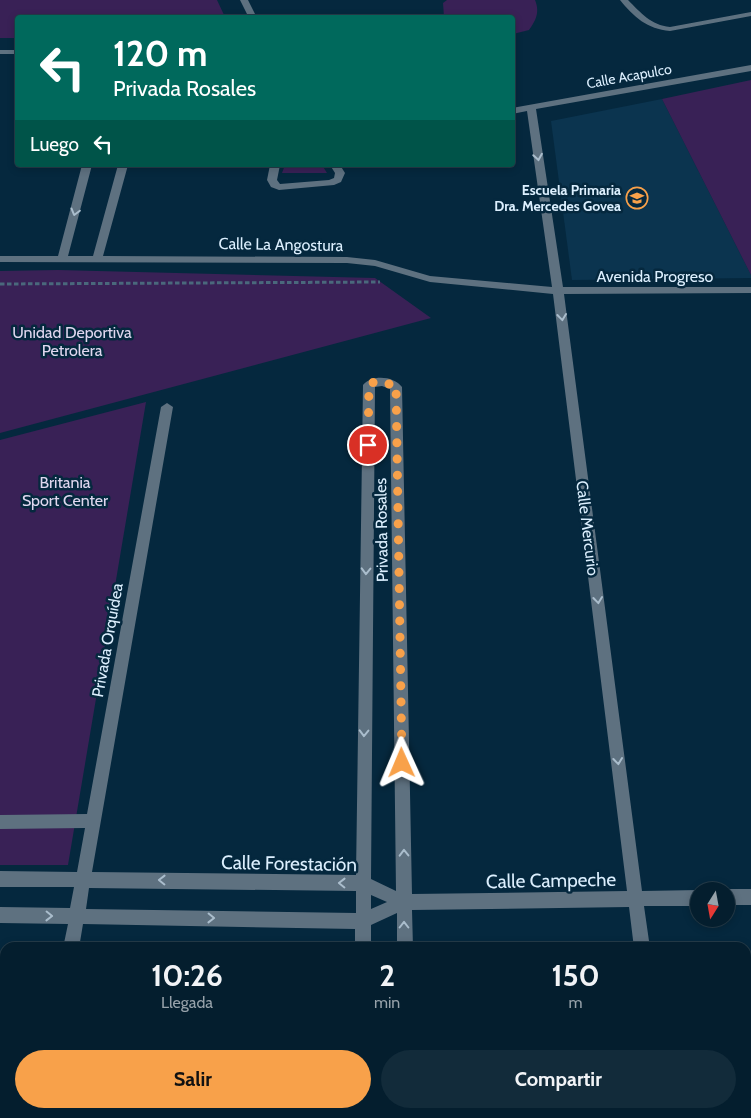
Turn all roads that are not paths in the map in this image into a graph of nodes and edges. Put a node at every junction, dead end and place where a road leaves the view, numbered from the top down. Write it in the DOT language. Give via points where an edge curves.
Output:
graph roads {
  1 [pos="244,0"];
  2 [pos="624,0"];
  3 [pos="751,14"];
  4 [pos="252,15"];
  5 [pos="0,52"];
  6 [pos="15,52"];
  7 [pos="751,68"];
  8 [pos="531,108"];
  9 [pos="515,111"];
  10 [pos="86,167"];
  11 [pos="122,167"];
  12 [pos="275,167"];
  13 [pos="336,167"];
  14 [pos="97,258"];
  15 [pos="0,259"];
  16 [pos="62,259"];
  17 [pos="751,290"];
  18 [pos="558,291"];
  19 [pos="167,407"];
  20 [pos="93,820"];
  21 [pos="0,822"];
  22 [pos="0,879"];
  23 [pos="82,879"];
  24 [pos="362,883"];
  25 [pos="735,897"];
  26 [pos="751,897"];
  27 [pos="636,898"];
  28 [pos="690,898"];
  29 [pos="404,902"];
  30 [pos="0,915"];
  31 [pos="76,916"];
  32 [pos="363,921"];
  33 [pos="72,942"];
  34 [pos="363,942"];
  35 [pos="405,942"];
  36 [pos="641,942"];
  1 -- 4 [label="street"];
  2 -- 3 [label="street" via="648,25 659,29"];
  5 -- 6 [label="street"];
  7 -- 8 [label="street, Calle Acapulco"];
  8 -- 9 [label="street, Calle Acapulco"];
  8 -- 18 [label="street, Calle Mercurio, one-way"];
  10 -- 16 [label="street, one-way"];
  11 -- 14 [label="street"];
  12 -- 13 [label="street" via="272,180 279,188 331,183 338,180 340,173"];
  14 -- 16 [label="street, Calle La Angostura"];
  14 -- 18 [label="street, Calle La Angostura" via="360,260 430,280"];
  15 -- 16 [label="street, Calle La Angostura"];
  17 -- 18 [label="street, Avenida Progreso"];
  18 -- 27 [label="street, Calle Mercurio, one-way"];
  19 -- 20 [label="street, Privada Orquídea"];
  20 -- 21 [label="street"];
  20 -- 23 [label="street, Privada Orquídea"];
  22 -- 23 [label="street, Calle Forestación"];
  24 -- 23 [label="street, Calle Forestación, one-way"];
  23 -- 31 [label="street, Privada Orquídea"];
  24 -- 29 [label="street, Calle Forestación"];
  29 -- 24 [label="street, Privada Rosales, one-way" via="396,387 392,383 374,382 369,385"];
  24 -- 32 [label="street"];
  25 -- 26 [label="street"];
  27 -- 28 [label="street, Calle Campeche"];
  27 -- 29 [label="street, Calle Campeche"];
  27 -- 36 [label="street, Calle Mercurio"];
  29 -- 32 [label="street"];
  35 -- 29 [label="street, one-way"];
  30 -- 31 [label="street, one-way"];
  31 -- 32 [label="street, one-way"];
  31 -- 33 [label="street, Privada Orquídea"];
  32 -- 34 [label="street"];
}
